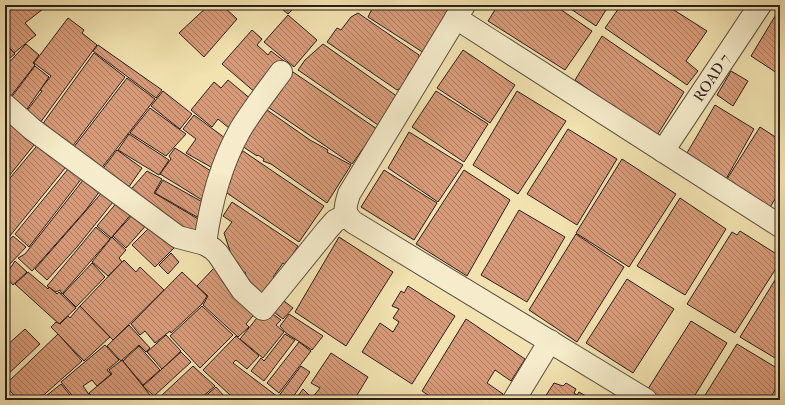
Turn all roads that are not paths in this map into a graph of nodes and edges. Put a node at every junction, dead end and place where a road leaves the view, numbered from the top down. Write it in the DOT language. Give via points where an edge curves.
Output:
graph roads {
  1 [pos="760,5"];
  2 [pos="460,11"];
  3 [pos="281,72"];
  4 [pos="5,105"];
  5 [pos="663,151"];
  6 [pos="346,215"];
  7 [pos="780,226"];
  8 [pos="205,244"];
  9 [pos="550,341"];
  10 [pos="514,400"];
  11 [pos="646,400"];
  1 -- 5 [label="street, ROAD 7"];
  2 -- 5 [label="street"];
  2 -- 6 [label="street" via="349,194 344,209"];
  3 -- 8 [label="street" via="241,128 233,144 214,197"];
  4 -- 8 [label="street" via="32,129 178,237"];
  5 -- 7 [label="street"];
  6 -- 8 [label="street" via="335,221 327,230 263,309 242,290 218,254"];
  6 -- 9 [label="street" via="353,222"];
  9 -- 10 [label="street"];
  9 -- 11 [label="street"];
}
